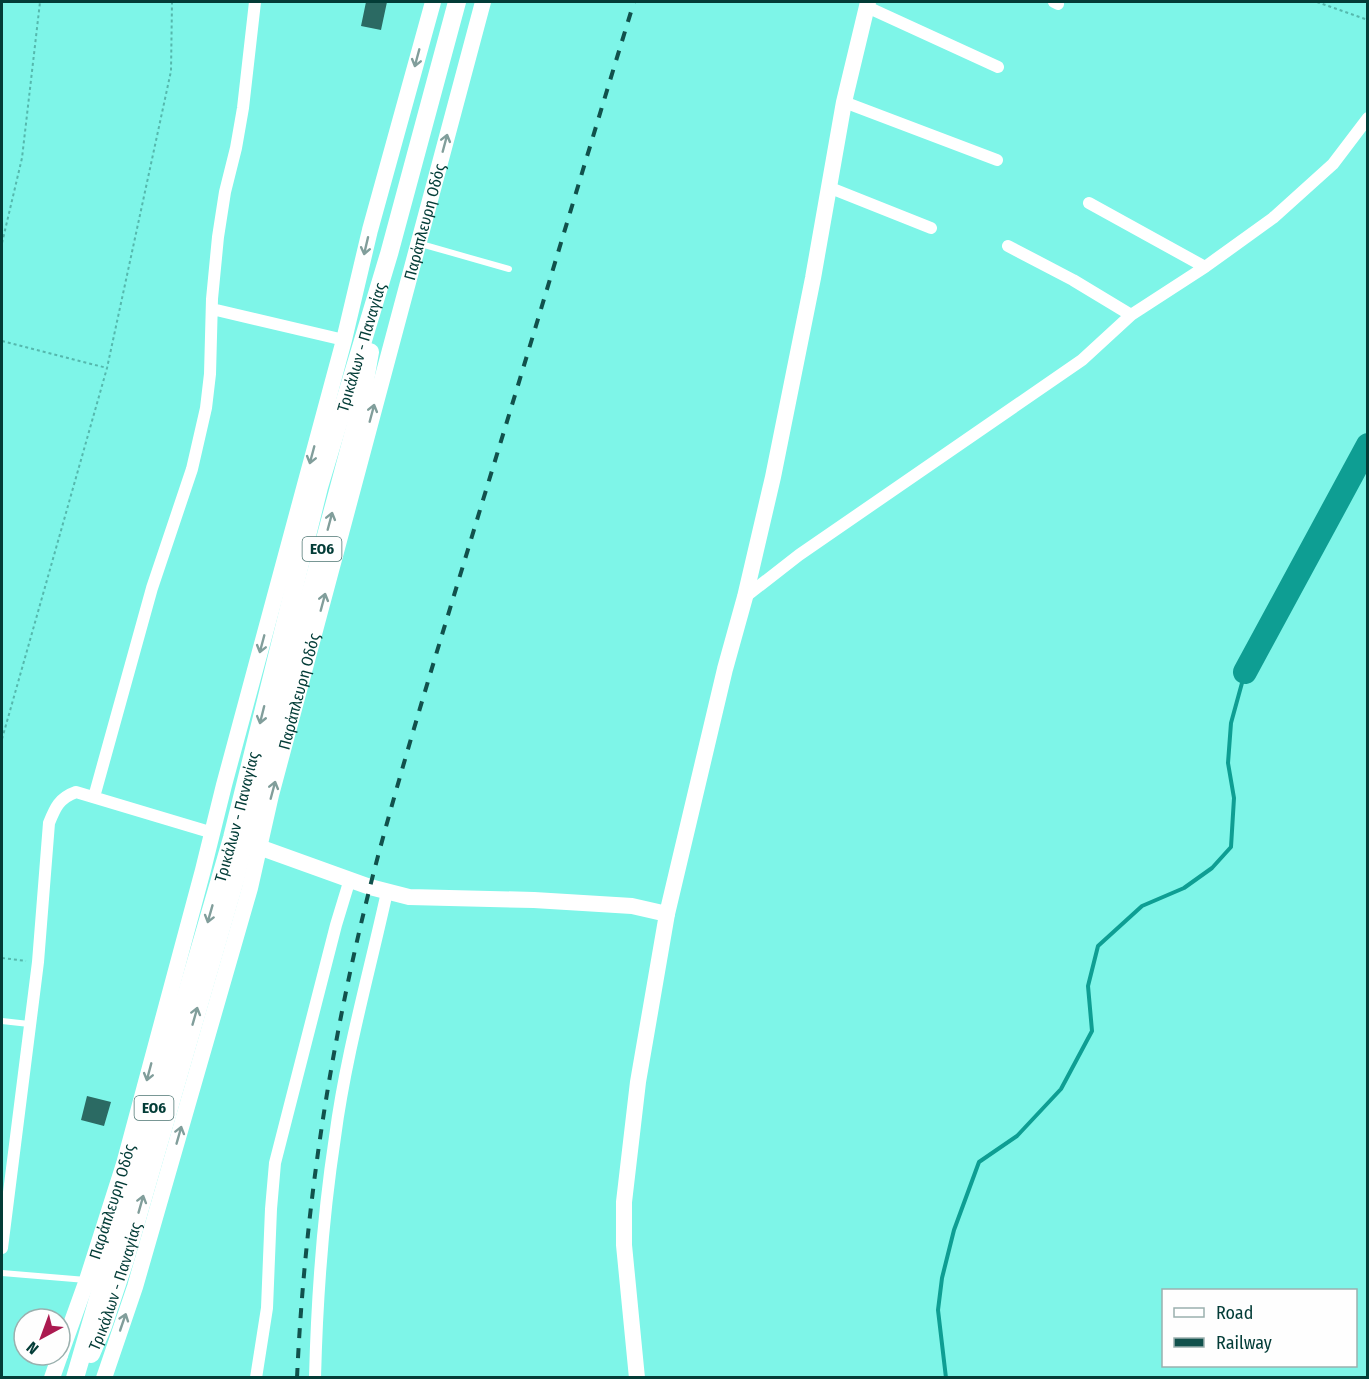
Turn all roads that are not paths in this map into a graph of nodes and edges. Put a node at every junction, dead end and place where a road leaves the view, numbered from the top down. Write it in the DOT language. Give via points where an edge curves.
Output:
graph roads {
  1 [pos="255,2"];
  2 [pos="433,2"];
  3 [pos="457,2"];
  4 [pos="483,2"];
  5 [pos="867,4"];
  6 [pos="998,67"];
  7 [pos="844,102"];
  8 [pos="1368,118"];
  9 [pos="997,160"];
  10 [pos="828,187"];
  11 [pos="1089,202"];
  12 [pos="931,228"];
  13 [pos="418,243"];
  14 [pos="1008,246"];
  15 [pos="1205,267"];
  16 [pos="509,270"];
  17 [pos="212,309"];
  18 [pos="1131,315"];
  19 [pos="344,340"];
  20 [pos="745,597"];
  21 [pos="94,797"];
  22 [pos="213,833"];
  23 [pos="245,842"];
  24 [pos="350,879"];
  25 [pos="387,892"];
  26 [pos="667,914"];
  27 [pos="2,1021"];
  28 [pos="29,1024"];
  29 [pos="2,1248"];
  30 [pos="2,1273"];
  31 [pos="87,1280"];
  32 [pos="72,1322"];
  33 [pos="75,1377"];
  34 [pos="80,1377"];
  35 [pos="104,1377"];
  36 [pos="256,1377"];
  37 [pos="315,1377"];
  38 [pos="637,1377"];
  1 -- 17 [label="street" via="243,108 218,237"];
  2 -- 19 [label="street, Παράπλευρη Οδός, one-way"];
  3 -- 23 [label="main road, Τρικάλων - Παναγίας / ΕΟ6" via="388,254 360,409"];
  13 -- 4 [label="street, Παράπλευρη Οδός, one-way"];
  5 -- 6 [label="street"];
  5 -- 7 [label="street"];
  7 -- 9 [label="street"];
  7 -- 10 [label="street"];
  8 -- 15 [label="street" via="1333,164 1302,194"];
  10 -- 12 [label="street"];
  10 -- 20 [label="street" via="811,289"];
  11 -- 15 [label="street"];
  13 -- 16 [label="lane"];
  23 -- 13 [label="street, Παράπλευρη Οδός, one-way"];
  14 -- 18 [label="street"];
  15 -- 18 [label="street"];
  17 -- 19 [label="street"];
  17 -- 21 [label="street" via="206,408 192,469 152,588"];
  18 -- 20 [label="street" via="1082,360 799,555"];
  19 -- 22 [label="street, Παράπλευρη Οδός, one-way"];
  20 -- 26 [label="street"];
  21 -- 22 [label="street"];
  21 -- 28 [label="street" via="76,792 65,796 55,807 49,824"];
  22 -- 23 [label="street"];
  22 -- 31 [label="street, Παράπλευρη Οδός, one-way" via="124,1164"];
  23 -- 24 [label="street"];
  23 -- 33 [label="main road, Τρικάλων - Παναγίας / ΕΟ6, one-way"];
  34 -- 23 [label="main road, Τρικάλων - Παναγίας / ΕΟ6, one-way" via="103,1326 125,1260"];
  35 -- 23 [label="street, Παράπλευρη Οδός, one-way" via="135,1287 246,899"];
  24 -- 25 [label="street"];
  24 -- 36 [label="street" via="276,1163 266,1316"];
  25 -- 26 [label="street" via="424,898 632,906"];
  25 -- 37 [label="street" via="335,1136"];
  26 -- 38 [label="street" via="638,1082 624,1202 626,1282"];
  27 -- 28 [label="lane"];
  28 -- 29 [label="street"];
  30 -- 31 [label="lane"];
  31 -- 32 [label="street, Παράπλευρη Οδός"];
}
